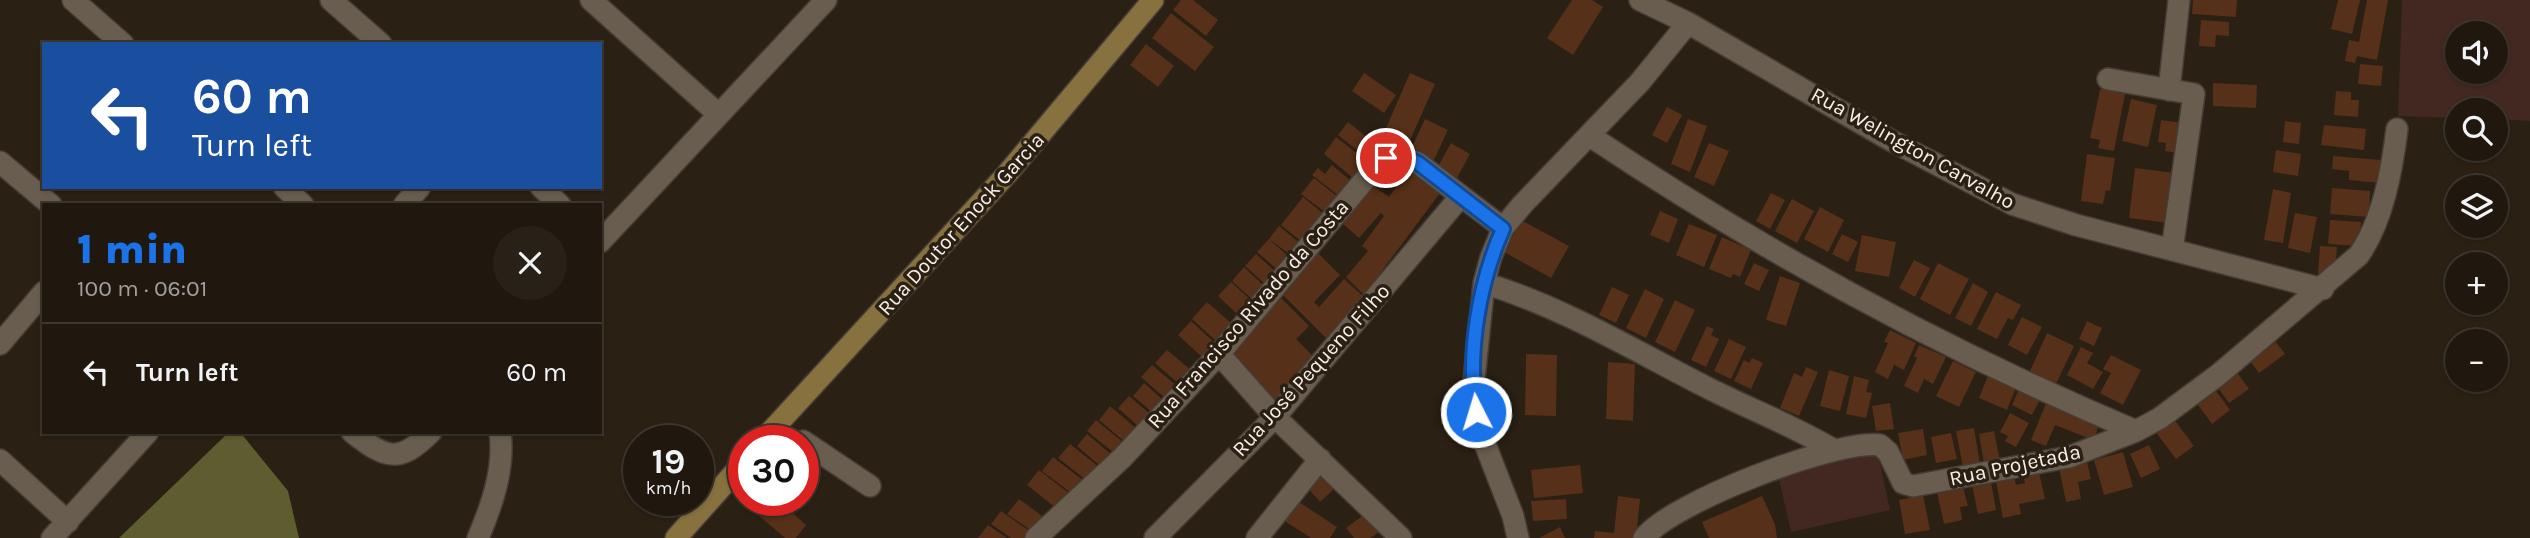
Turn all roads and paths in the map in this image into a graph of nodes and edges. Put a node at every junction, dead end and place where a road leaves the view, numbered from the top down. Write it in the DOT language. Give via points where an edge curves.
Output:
graph roads {
  1 [pos="73,0"];
  2 [pos="331,0"];
  3 [pos="591,0"];
  4 [pos="826,0"];
  5 [pos="1152,0"];
  6 [pos="1640,0"];
  7 [pos="2179,0"];
  8 [pos="1688,23"];
  9 [pos="122,42"];
  10 [pos="379,42"];
  11 [pos="2108,79"];
  12 [pos="2169,90"];
  13 [pos="717,113"];
  14 [pos="2397,129"];
  15 [pos="1590,136"];
  16 [pos="0,162"];
  17 [pos="286,189"];
  18 [pos="418,189"];
  19 [pos="543,189"];
  20 [pos="1461,195"];
  21 [pos="49,203"];
  22 [pos="301,203"];
  23 [pos="406,203"];
  24 [pos="558,203"];
  25 [pos="1503,229"];
  26 [pos="602,240"];
  27 [pos="2172,250"];
  28 [pos="1484,283"];
  29 [pos="2322,289"];
  30 [pos="42,294"];
  31 [pos="0,344"];
  32 [pos="1219,354"];
  33 [pos="1275,417"];
  34 [pos="777,424"];
  35 [pos="2136,430"];
  36 [pos="146,434"];
  37 [pos="355,434"];
  38 [pos="429,434"];
  39 [pos="500,434"];
  40 [pos="1834,450"];
  41 [pos="819,452"];
  42 [pos="1320,459"];
  43 [pos="0,460"];
  44 [pos="728,480"];
  45 [pos="870,486"];
  46 [pos="68,522"];
  47 [pos="52,538"];
  48 [pos="478,538"];
  49 [pos="676,538"];
  50 [pos="1036,538"];
  51 [pos="1155,538"];
  52 [pos="1257,538"];
  53 [pos="1401,538"];
  54 [pos="1518,538"];
  55 [pos="1644,538"];
  1 -- 9 [label="street"];
  2 -- 10 [label="street"];
  3 -- 13 [label="street"];
  4 -- 13 [label="street"];
  5 -- 34 [label="street, Rua Doutor Enock Garcia" via="1007,174"];
  6 -- 8 [label="street, Rua Welington Carvalho"];
  7 -- 12 [label="street"];
  8 -- 15 [label="street"];
  8 -- 27 [label="street, Rua Welington Carvalho" via="1892,141 2012,204"];
  11 -- 12 [label="street"];
  12 -- 27 [label="street" via="2194,94"];
  13 -- 26 [label="street"];
  14 -- 29 [label="street, Rua Projetada" via="2394,156 2367,243"];
  15 -- 25 [label="street"];
  15 -- 35 [label="street" via="1763,245 2054,396"];
  16 -- 21 [label="street"];
  17 -- 22 [label="street"];
  18 -- 23 [label="street"];
  19 -- 24 [label="street"];
  20 -- 25 [label="street, Rua Francisco Rivado da Costa"];
  20 -- 32 [label="street, Rua Francisco Rivado da Costa" via="1404,156 1382,159"];
  20 -- 33 [label="street, Rua José Pequeno Filho"];
  25 -- 28 [label="street"];
  27 -- 29 [label="street, Rua Welington Carvalho"];
  28 -- 40 [label="street" via="1568,315"];
  28 -- 54 [label="street" via="1473,390 1485,444"];
  29 -- 35 [label="street, Rua Projetada" via="2218,375 2161,418"];
  30 -- 31 [label="street"];
  32 -- 33 [label="street"];
  32 -- 50 [label="street, Rua Francisco Rivado da Costa" via="1122,458"];
  33 -- 42 [label="street"];
  33 -- 51 [label="street, Rua José Pequeno Filho"];
  35 -- 40 [label="street, Rua Projetada" via="2069,457 1911,486 1901,481 1880,444"];
  36 -- 46 [label="street"];
  37 -- 38 [label="street" via="394,456 411,451"];
  39 -- 48 [label="street" via="495,489"];
  40 -- 55 [label="street, Rua Projetada" via="1768,471 1661,522"];
  41 -- 45 [label="street"];
  42 -- 52 [label="street"];
  42 -- 53 [label="street"];
  43 -- 46 [label="street"];
  44 -- 49 [label="street"];
  46 -- 47 [label="street"];
}
